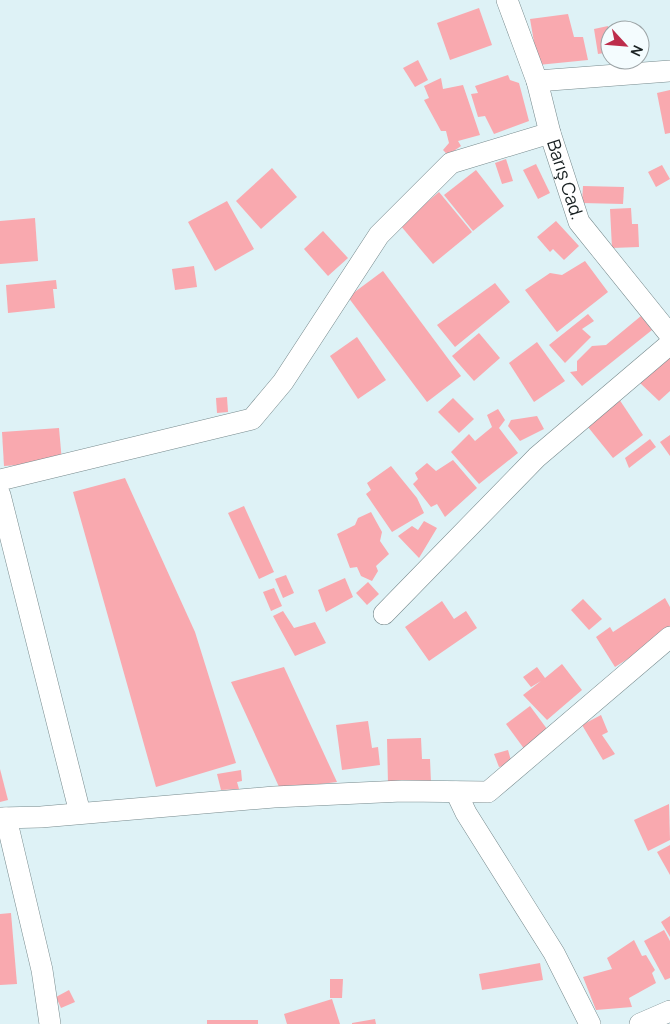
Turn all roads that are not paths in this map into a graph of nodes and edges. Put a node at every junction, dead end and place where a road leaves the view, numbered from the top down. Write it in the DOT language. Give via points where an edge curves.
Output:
graph roads {
  1 [pos="507,0"];
  2 [pos="670,71"];
  3 [pos="537,81"];
  4 [pos="550,133"];
  5 [pos="670,335"];
  6 [pos="670,344"];
  7 [pos="0,480"];
  8 [pos="0,495"];
  9 [pos="384,614"];
  10 [pos="670,637"];
  11 [pos="456,792"];
  12 [pos="80,813"];
  13 [pos="3,818"];
  14 [pos="670,1011"];
  15 [pos="50,1024"];
  16 [pos="590,1024"];
  17 [pos="640,1024"];
  1 -- 3 [label="street, Barış Cad."];
  2 -- 3 [label="street"];
  3 -- 4 [label="street, Barış Cad."];
  4 -- 5 [label="street, Barış Cad." via="579,222"];
  4 -- 7 [label="street" via="451,163 379,235 283,382 252,419"];
  6 -- 9 [label="street" via="537,457"];
  8 -- 12 [label="street"];
  10 -- 11 [label="street" via="488,792"];
  11 -- 12 [label="street" via="274,797"];
  11 -- 16 [label="street" via="554,953"];
  12 -- 13 [label="street"];
  13 -- 15 [label="street" via="42,970"];
  14 -- 17 [label="street"];
}
